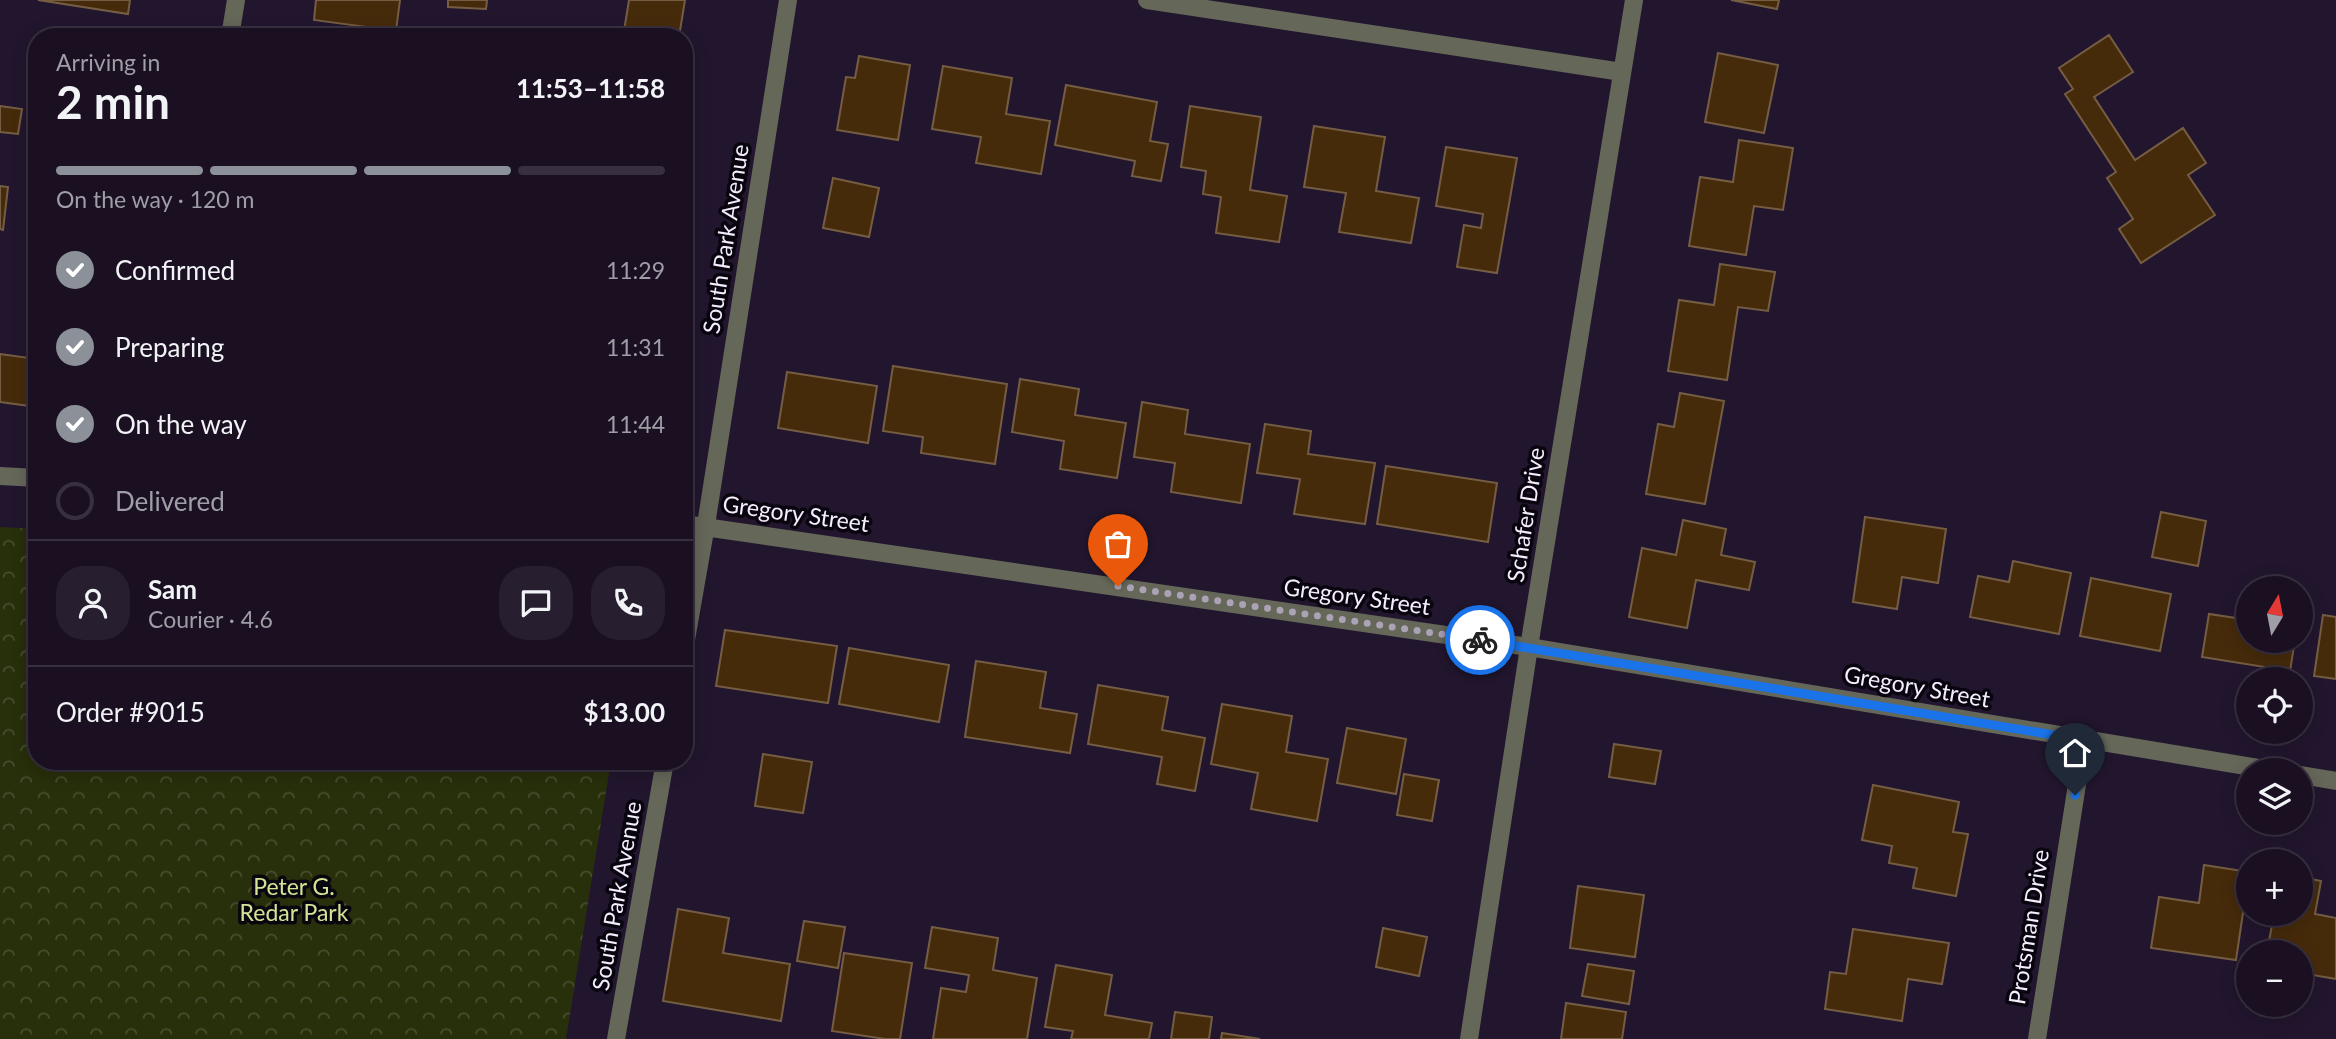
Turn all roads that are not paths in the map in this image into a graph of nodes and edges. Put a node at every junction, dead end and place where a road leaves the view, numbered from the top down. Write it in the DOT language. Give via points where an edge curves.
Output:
graph roads {
  1 [pos="236,0"];
  2 [pos="788,0"];
  3 [pos="1147,0"];
  4 [pos="1634,0"];
  5 [pos="231,28"];
  6 [pos="1622,72"];
  7 [pos="0,476"];
  8 [pos="28,478"];
  9 [pos="693,524"];
  10 [pos="706,525"];
  11 [pos="693,599"];
  12 [pos="1529,647"];
  13 [pos="2084,740"];
  14 [pos="2236,765"];
  15 [pos="663,770"];
  16 [pos="2313,777"];
  17 [pos="2336,781"];
  18 [pos="616,1039"];
  19 [pos="1469,1039"];
  20 [pos="2036,1039"];
  1 -- 5 [label="street"];
  2 -- 10 [label="street, South Park Avenue"];
  3 -- 6 [label="street"];
  4 -- 6 [label="street, Schafer Drive"];
  6 -- 12 [label="street, Schafer Drive"];
  7 -- 8 [label="street"];
  9 -- 10 [label="street, Gregory Street"];
  10 -- 11 [label="street, South Park Avenue"];
  10 -- 12 [label="street, Gregory Street"];
  12 -- 13 [label="street, Gregory Street"];
  12 -- 19 [label="street, Schafer Drive"];
  13 -- 14 [label="street, Gregory Street"];
  13 -- 20 [label="street, Protsman Drive"];
  15 -- 18 [label="street, South Park Avenue"];
  16 -- 17 [label="street"];
}
